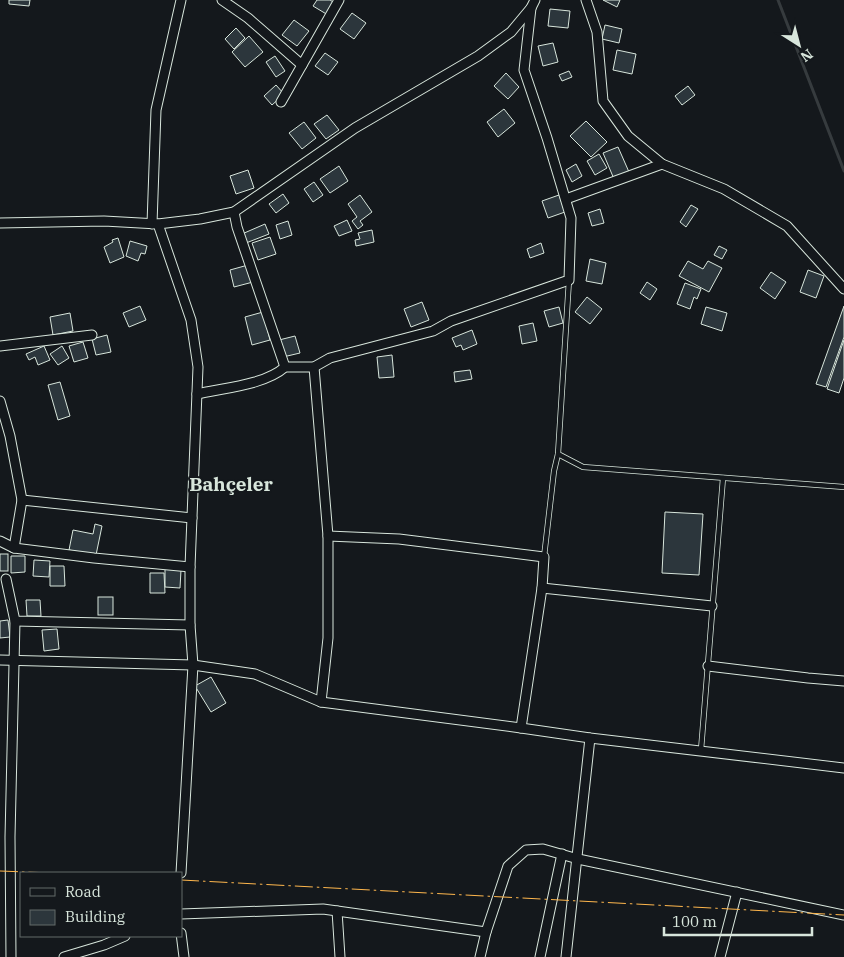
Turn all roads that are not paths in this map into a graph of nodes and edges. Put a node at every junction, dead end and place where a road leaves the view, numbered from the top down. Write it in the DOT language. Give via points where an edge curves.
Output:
graph roads {
  1 [pos="181,0"];
  2 [pos="222,0"];
  3 [pos="339,0"];
  4 [pos="586,0"];
  5 [pos="533,4"];
  6 [pos="302,65"];
  7 [pos="281,102"];
  8 [pos="662,164"];
  9 [pos="566,199"];
  10 [pos="234,212"];
  11 [pos="0,223"];
  12 [pos="155,224"];
  13 [pos="569,280"];
  14 [pos="844,289"];
  15 [pos="92,334"];
  16 [pos="0,346"];
  17 [pos="285,367"];
  18 [pos="314,367"];
  19 [pos="197,394"];
  20 [pos="0,401"];
  21 [pos="558,454"];
  22 [pos="723,478"];
  23 [pos="844,488"];
  24 [pos="22,500"];
  25 [pos="192,518"];
  26 [pos="328,536"];
  27 [pos="0,541"];
  28 [pos="14,548"];
  29 [pos="544,557"];
  30 [pos="190,567"];
  31 [pos="6,579"];
  32 [pos="542,588"];
  33 [pos="712,606"];
  34 [pos="15,621"];
  35 [pos="190,625"];
  36 [pos="15,659"];
  37 [pos="0,660"];
  38 [pos="192,665"];
  39 [pos="708,666"];
  40 [pos="844,681"];
  41 [pos="321,702"];
  42 [pos="521,728"];
  43 [pos="590,738"];
  44 [pos="701,750"];
  45 [pos="844,768"];
  46 [pos="562,854"];
  47 [pos="578,859"];
  48 [pos="180,872"];
  49 [pos="737,892"];
  50 [pos="337,911"];
  51 [pos="182,914"];
  52 [pos="844,915"];
  53 [pos="486,932"];
  54 [pos="123,937"];
  55 [pos="182,937"];
  56 [pos="85,954"];
  57 [pos="0,956"];
  58 [pos="9,957"];
  59 [pos="64,957"];
  60 [pos="184,957"];
  61 [pos="340,957"];
  62 [pos="480,957"];
  63 [pos="540,957"];
  64 [pos="566,957"];
  65 [pos="720,957"];
  1 -- 12 [label="street" via="156,110"];
  2 -- 6 [label="street"];
  3 -- 6 [label="street"];
  4 -- 8 [label="street" via="596,32 603,101 628,136"];
  5 -- 9 [label="street" via="524,70"];
  5 -- 10 [label="street" via="511,32 478,56 355,128"];
  6 -- 7 [label="street"];
  8 -- 9 [label="street"];
  8 -- 14 [label="street" via="724,189 787,226"];
  9 -- 13 [label="street" via="572,218"];
  10 -- 12 [label="street"];
  10 -- 17 [label="street"];
  11 -- 12 [label="street" via="104,221"];
  12 -- 19 [label="street" via="190,320 198,367"];
  13 -- 18 [label="street" via="451,321 433,331 330,358"];
  13 -- 21 [label="lane"];
  15 -- 16 [label="street"];
  17 -- 18 [label="street"];
  17 -- 19 [label="street" via="259,380"];
  18 -- 26 [label="street"];
  19 -- 25 [label="street"];
  20 -- 24 [label="street"];
  21 -- 22 [label="lane" via="583,467"];
  21 -- 29 [label="lane"];
  22 -- 23 [label="lane"];
  22 -- 33 [label="lane"];
  24 -- 25 [label="street"];
  24 -- 28 [label="street"];
  25 -- 30 [label="street"];
  26 -- 29 [label="street" via="399,539"];
  26 -- 41 [label="street" via="328,638"];
  27 -- 28 [label="street"];
  28 -- 30 [label="street"];
  29 -- 32 [label="street"];
  30 -- 35 [label="street"];
  31 -- 34 [label="street"];
  32 -- 33 [label="street"];
  32 -- 42 [label="street"];
  33 -- 39 [label="lane"];
  34 -- 35 [label="street"];
  34 -- 36 [label="street"];
  35 -- 38 [label="street"];
  36 -- 37 [label="street"];
  36 -- 38 [label="street"];
  36 -- 58 [label="street"];
  38 -- 41 [label="street" via="255,674"];
  38 -- 48 [label="street"];
  39 -- 40 [label="street"];
  39 -- 44 [label="lane"];
  41 -- 42 [label="street"];
  42 -- 43 [label="street"];
  43 -- 44 [label="street"];
  43 -- 47 [label="street"];
  44 -- 45 [label="street"];
  46 -- 47 [label="street"];
  46 -- 53 [label="street" via="543,849 526,850 508,866"];
  46 -- 63 [label="street"];
  47 -- 49 [label="street"];
  47 -- 64 [label="street"];
  49 -- 52 [label="street"];
  49 -- 65 [label="street"];
  50 -- 51 [label="street"];
  50 -- 53 [label="street"];
  50 -- 61 [label="street"];
  53 -- 62 [label="street"];
  54 -- 56 [label="street"];
  55 -- 60 [label="street"];
  56 -- 59 [label="street"];
  57 -- 58 [label="street"];
}
